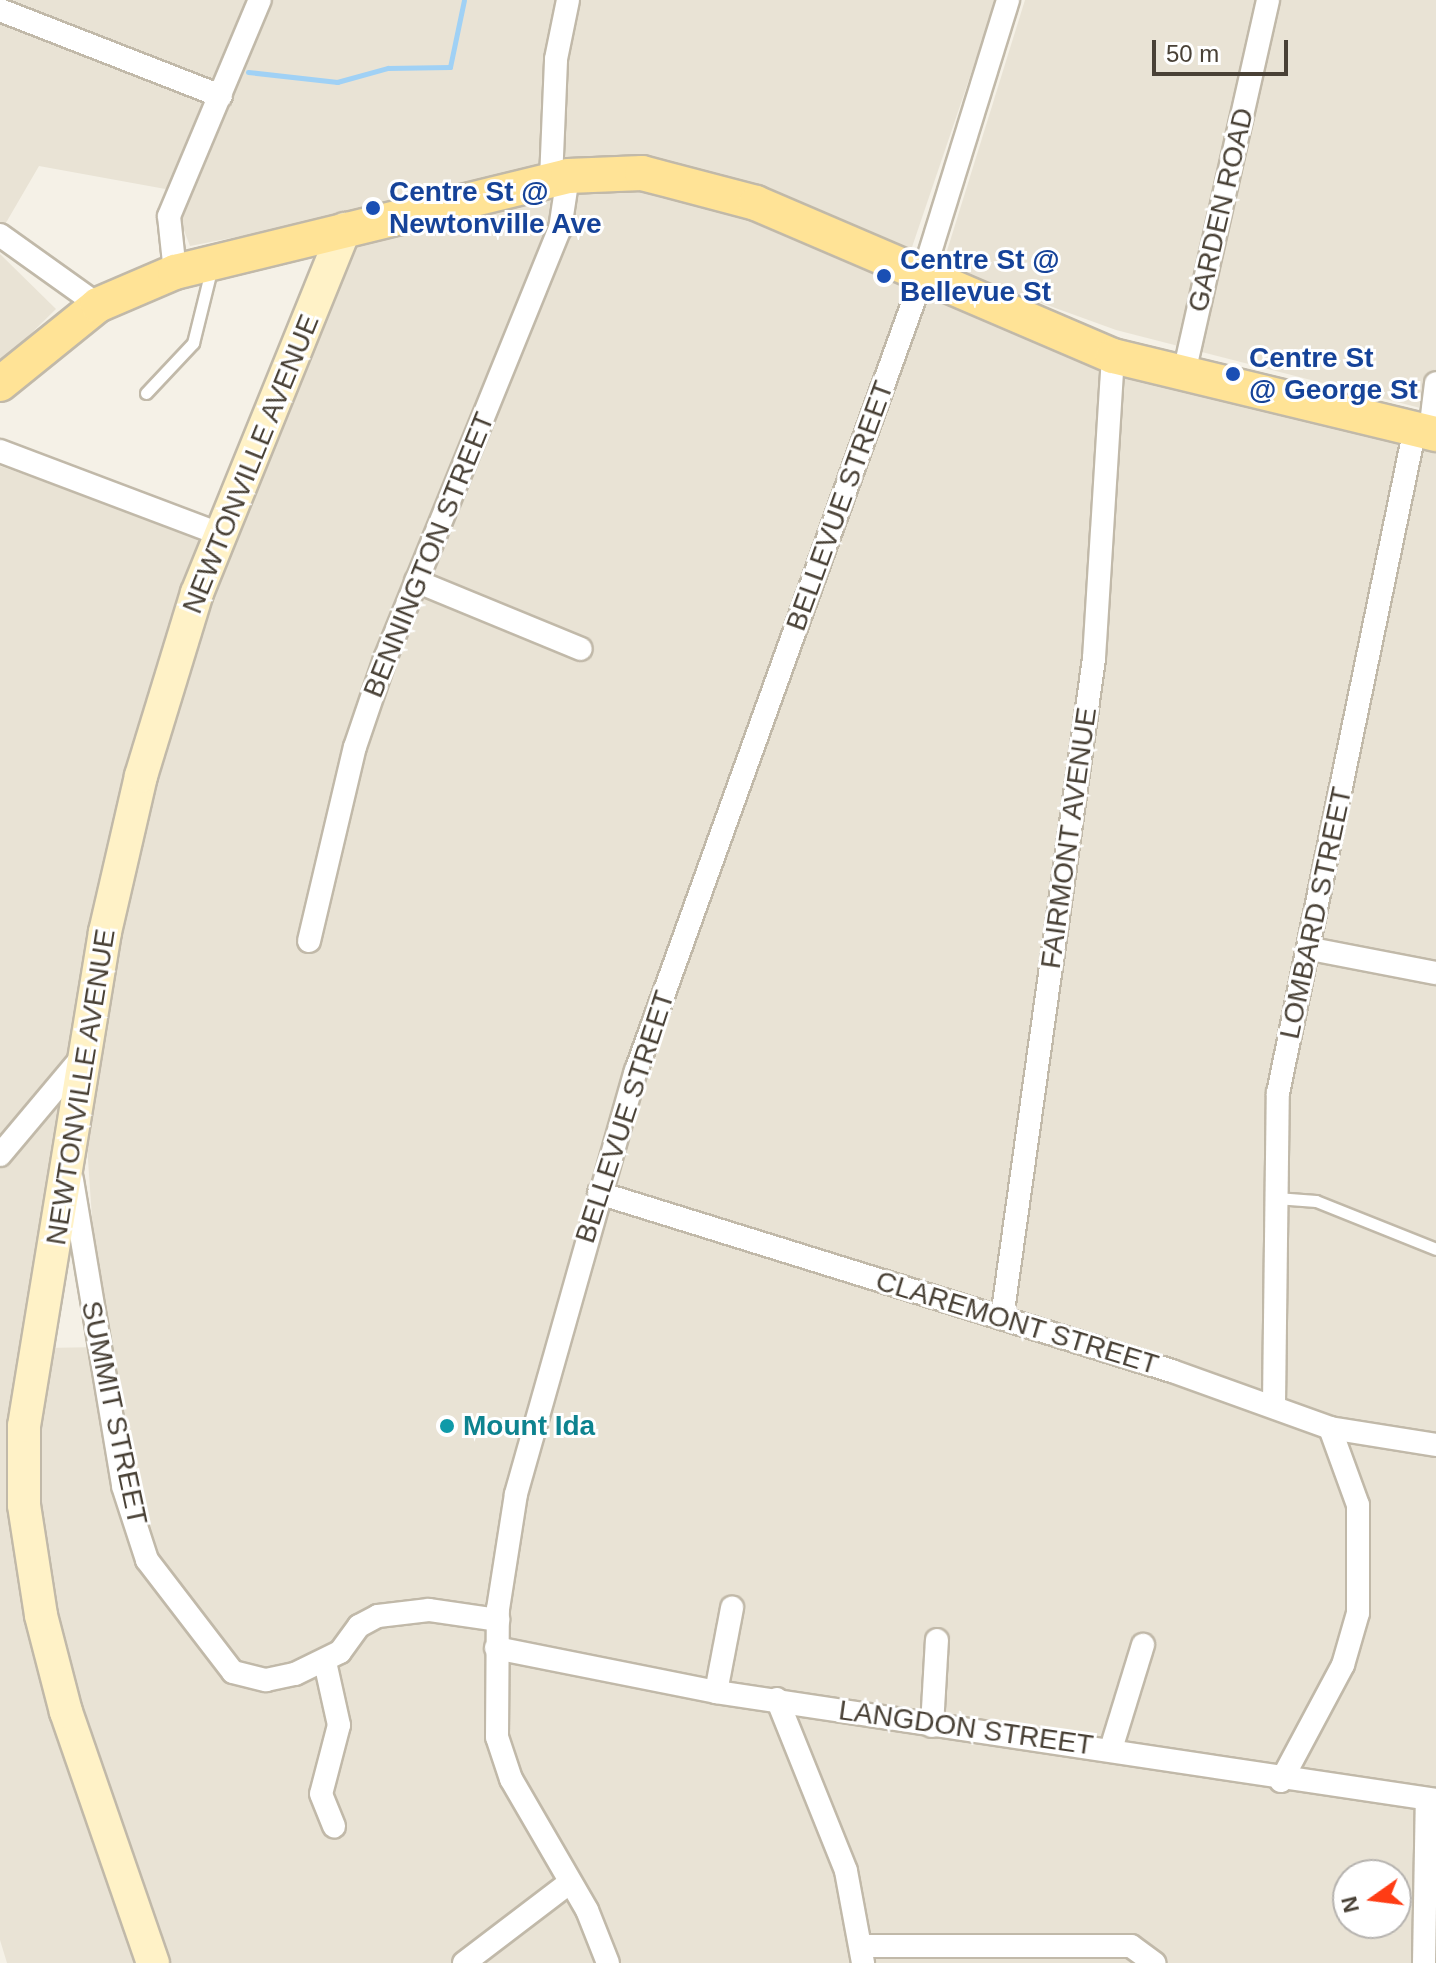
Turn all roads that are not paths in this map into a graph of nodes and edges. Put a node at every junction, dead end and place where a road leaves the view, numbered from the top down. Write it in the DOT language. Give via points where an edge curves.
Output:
graph roads {
  1 [pos="260,0"];
  2 [pos="568,0"];
  3 [pos="1008,0"];
  4 [pos="1268,0"];
  5 [pos="0,10"];
  6 [pos="221,96"];
  7 [pos="560,178"];
  8 [pos="345,229"];
  9 [pos="0,235"];
  10 [pos="213,262"];
  11 [pos="175,272"];
  12 [pos="922,278"];
  13 [pos="98,305"];
  14 [pos="1113,356"];
  15 [pos="1184,373"];
  16 [pos="1436,383"];
  17 [pos="0,384"];
  18 [pos="146,393"];
  19 [pos="1427,431"];
  20 [pos="0,451"];
  21 [pos="220,534"];
  22 [pos="416,581"];
  23 [pos="581,649"];
  24 [pos="309,941"];
  25 [pos="1311,949"];
  26 [pos="1436,973"];
  27 [pos="87,1046"];
  28 [pos="0,1155"];
  29 [pos="70,1172"];
  30 [pos="599,1193"];
  31 [pos="1275,1198"];
  32 [pos="1436,1249"];
  33 [pos="1002,1318"];
  34 [pos="1274,1404"];
  35 [pos="1330,1428"];
  36 [pos="1436,1445"];
  37 [pos="732,1608"];
  38 [pos="498,1620"];
  39 [pos="937,1640"];
  40 [pos="1143,1645"];
  41 [pos="496,1648"];
  42 [pos="325,1662"];
  43 [pos="716,1692"];
  44 [pos="777,1699"];
  45 [pos="932,1726"];
  46 [pos="1111,1749"];
  47 [pos="1281,1781"];
  48 [pos="1431,1800"];
  49 [pos="334,1826"];
  50 [pos="569,1883"];
  51 [pos="862,1954"];
  52 [pos="1151,1958"];
  53 [pos="153,1963"];
  54 [pos="464,1963"];
  55 [pos="608,1963"];
  56 [pos="1424,1963"];
  1 -- 6 [label="street"];
  2 -- 7 [label="street, BENNINGTON STREET" via="556,59"];
  3 -- 12 [label="street, BELLEVUE STREET"];
  4 -- 15 [label="street, GARDEN ROAD"];
  5 -- 6 [label="street"];
  6 -- 11 [label="street" via="169,216"];
  7 -- 8 [label="main road"];
  7 -- 12 [label="main road" via="642,173 724,191"];
  7 -- 22 [label="street, BENNINGTON STREET" via="560,229"];
  8 -- 10 [label="main road"];
  8 -- 21 [label="main road, NEWTONVILLE AVENUE"];
  9 -- 13 [label="street"];
  10 -- 11 [label="main road"];
  10 -- 18 [label="lane" via="193,343"];
  11 -- 13 [label="main road"];
  12 -- 14 [label="main road"];
  12 -- 30 [label="street, BELLEVUE STREET" via="653,1022"];
  13 -- 17 [label="main road"];
  14 -- 15 [label="main road"];
  14 -- 33 [label="street, FAIRMONT AVENUE" via="1094,658"];
  15 -- 19 [label="main road"];
  16 -- 19 [label="street, LOMBARD STREET"];
  19 -- 25 [label="street, LOMBARD STREET"];
  20 -- 21 [label="street"];
  21 -- 27 [label="main road, NEWTONVILLE AVENUE" via="141,776"];
  22 -- 23 [label="street"];
  22 -- 24 [label="street, BENNINGTON STREET" via="355,747"];
  25 -- 26 [label="street"];
  25 -- 31 [label="street, LOMBARD STREET" via="1278,1093"];
  27 -- 28 [label="street" via="51,1102"];
  27 -- 29 [label="main road, NEWTONVILLE AVENUE"];
  29 -- 42 [label="street, SUMMIT STREET" via="123,1486 147,1560 233,1672 266,1680"];
  29 -- 53 [label="main road, NEWTONVILLE AVENUE" via="24,1426 24,1505 66,1712"];
  30 -- 33 [label="street, CLAREMONT STREET"];
  30 -- 38 [label="street, BELLEVUE STREET" via="516,1494"];
  31 -- 32 [label="lane" via="1316,1201"];
  31 -- 34 [label="street, LOMBARD STREET"];
  33 -- 34 [label="street, CLAREMONT STREET"];
  34 -- 35 [label="street, CLAREMONT STREET"];
  35 -- 36 [label="street, CLAREMONT STREET"];
  35 -- 47 [label="street" via="1358,1505 1358,1613 1343,1665"];
  37 -- 43 [label="street"];
  38 -- 41 [label="street, BELLEVUE STREET"];
  38 -- 42 [label="street, SUMMIT STREET" via="429,1610 378,1616"];
  39 -- 45 [label="street"];
  40 -- 46 [label="street"];
  41 -- 43 [label="street, LANGDON STREET"];
  41 -- 50 [label="street, BELLEVUE STREET" via="497,1737 511,1779"];
  42 -- 49 [label="street" via="339,1725 321,1794"];
  43 -- 44 [label="street, LANGDON STREET"];
  44 -- 45 [label="street, LANGDON STREET"];
  44 -- 51 [label="street" via="846,1871"];
  45 -- 46 [label="street, LANGDON STREET"];
  46 -- 47 [label="street, LANGDON STREET"];
  47 -- 48 [label="street, LANGDON STREET"];
  48 -- 56 [label="street"];
  50 -- 54 [label="street"];
  50 -- 55 [label="street, BELLEVUE STREET"];
  51 -- 52 [label="street" via="1131,1946"];
}
